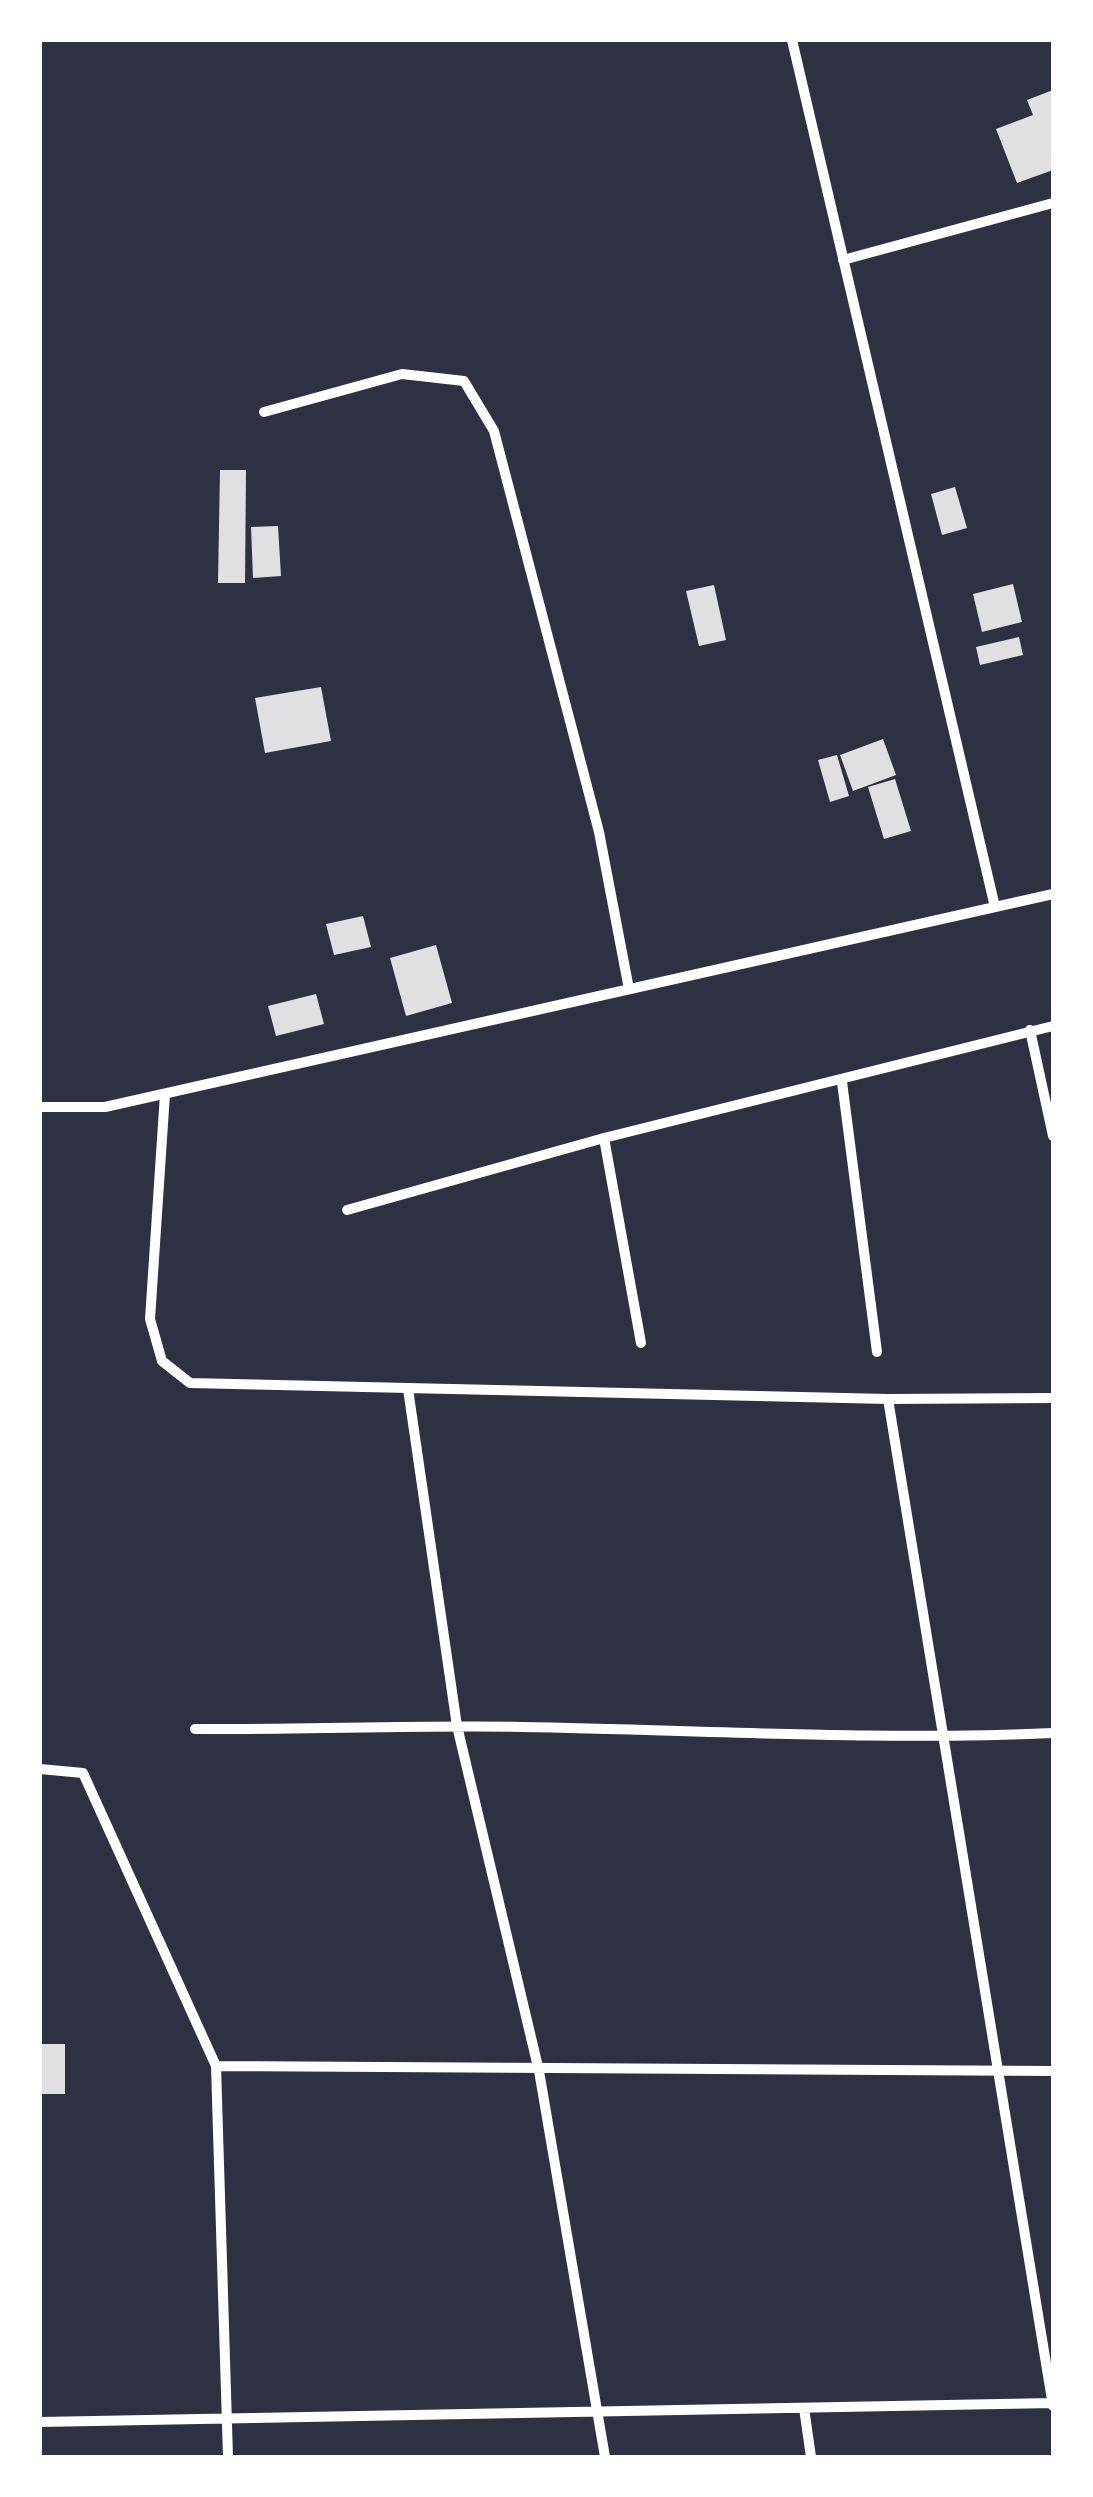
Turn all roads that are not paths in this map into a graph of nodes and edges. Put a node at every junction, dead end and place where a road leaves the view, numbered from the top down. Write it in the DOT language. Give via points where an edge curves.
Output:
graph roads {
  1 [pos="792,40"];
  2 [pos="1053,203"];
  3 [pos="843,260"];
  4 [pos="264,412"];
  5 [pos="1053,894"];
  6 [pos="994,907"];
  7 [pos="629,989"];
  8 [pos="1053,1026"];
  9 [pos="1030,1030"];
  10 [pos="842,1082"];
  11 [pos="164,1094"];
  12 [pos="40,1108"];
  13 [pos="1053,1136"];
  14 [pos="604,1138"];
  15 [pos="348,1210"];
  16 [pos="641,1343"];
  17 [pos="877,1352"];
  18 [pos="408,1389"];
  19 [pos="1053,1398"];
  20 [pos="888,1399"];
  21 [pos="457,1726"];
  22 [pos="196,1729"];
  23 [pos="1053,1733"];
  24 [pos="943,1738"];
  25 [pos="40,1769"];
  26 [pos="216,2066"];
  27 [pos="540,2071"];
  28 [pos="1053,2071"];
  29 [pos="998,2073"];
  30 [pos="1053,2404"];
  31 [pos="804,2408"];
  32 [pos="598,2412"];
  33 [pos="40,2422"];
  34 [pos="225,2422"];
  35 [pos="228,2457"];
  36 [pos="605,2457"];
  37 [pos="811,2457"];
  1 -- 3 [label="street"];
  2 -- 3 [label="street"];
  3 -- 6 [label="street"];
  4 -- 7 [label="street" via="402,374 464,381 494,432 598,832"];
  5 -- 6 [label="street"];
  6 -- 7 [label="street"];
  7 -- 11 [label="street"];
  8 -- 9 [label="street"];
  9 -- 10 [label="street"];
  9 -- 13 [label="street"];
  10 -- 14 [label="street"];
  10 -- 17 [label="street"];
  11 -- 12 [label="street" via="105,1107"];
  11 -- 18 [label="street" via="150,1320 162,1361 190,1383"];
  14 -- 15 [label="street"];
  14 -- 16 [label="street"];
  18 -- 20 [label="street"];
  18 -- 21 [label="street"];
  19 -- 20 [label="street"];
  20 -- 24 [label="street"];
  21 -- 22 [label="street"];
  21 -- 24 [label="street"];
  21 -- 27 [label="street"];
  23 -- 24 [label="street"];
  24 -- 29 [label="street"];
  25 -- 26 [label="street" via="84,1774"];
  26 -- 27 [label="street"];
  26 -- 34 [label="street"];
  27 -- 29 [label="street"];
  27 -- 32 [label="street"];
  28 -- 29 [label="street"];
  29 -- 30 [label="street"];
  30 -- 31 [label="street"];
  31 -- 32 [label="street"];
  31 -- 37 [label="street"];
  32 -- 34 [label="street"];
  32 -- 36 [label="street"];
  33 -- 34 [label="street"];
  34 -- 35 [label="street"];
}
